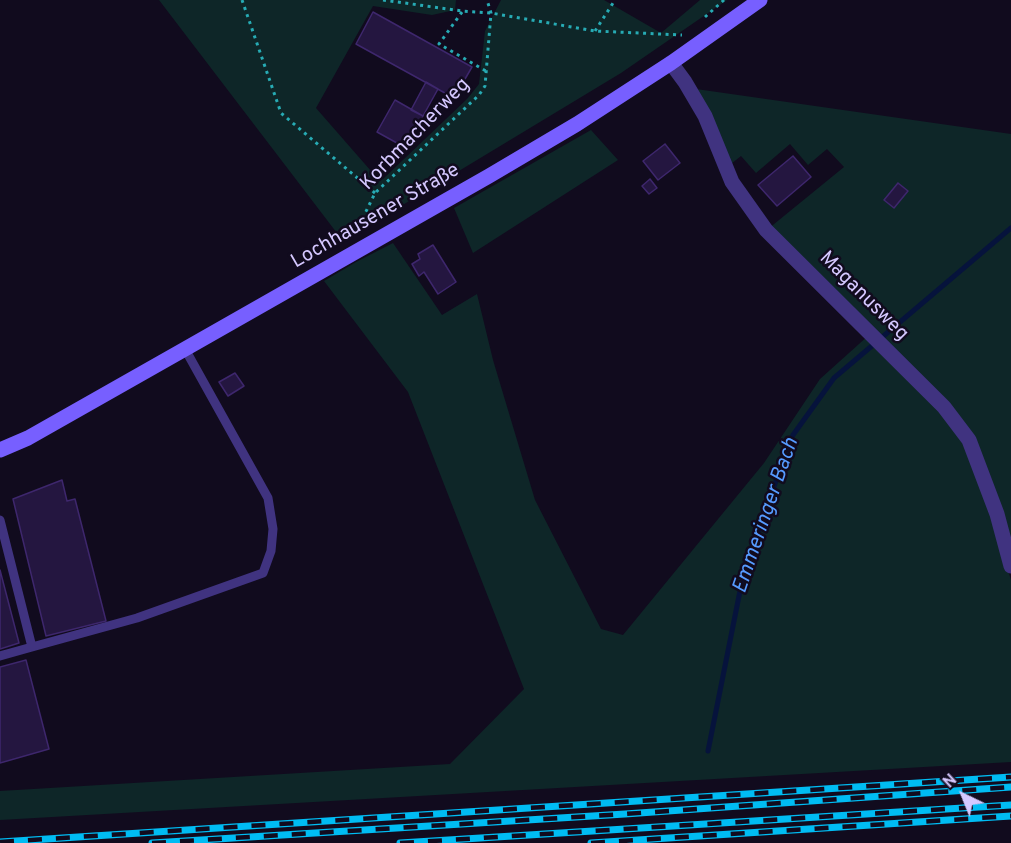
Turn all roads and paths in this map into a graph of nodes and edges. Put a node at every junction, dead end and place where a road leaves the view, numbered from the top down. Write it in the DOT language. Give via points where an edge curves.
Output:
graph roads {
  1 [pos="242,0"];
  2 [pos="383,0"];
  3 [pos="487,0"];
  4 [pos="615,0"];
  5 [pos="760,0"];
  6 [pos="401,1"];
  7 [pos="462,11"];
  8 [pos="491,13"];
  9 [pos="595,31"];
  10 [pos="684,35"];
  11 [pos="671,63"];
  12 [pos="486,71"];
  13 [pos="375,193"];
  14 [pos="360,250"];
  15 [pos="185,350"];
  16 [pos="0,450"];
  17 [pos="0,520"];
  18 [pos="1011,566"];
  19 [pos="32,646"];
  20 [pos="0,656"];
  1 -- 13 [label="path" via="281,113"];
  2 -- 6 [label="path"];
  3 -- 8 [label="path, Korbmacherweg"];
  4 -- 9 [label="path"];
  5 -- 11 [label="main road, Lochhausener Straße"];
  6 -- 7 [label="path"];
  7 -- 8 [label="path"];
  7 -- 12 [label="path" via="439,44"];
  8 -- 9 [label="path"];
  8 -- 12 [label="path, Korbmacherweg"];
  9 -- 10 [label="path"];
  11 -- 14 [label="main road, Lochhausener Straße" via="577,124"];
  11 -- 18 [label="street, Maganusweg" via="705,116 732,182 766,230 944,407 969,440 998,513"];
  12 -- 13 [label="path, Korbmacherweg" via="485,87 479,95"];
  13 -- 14 [label="path, Korbmacherweg" via="354,238"];
  14 -- 15 [label="main road, Lochhausener Straße"];
  15 -- 16 [label="main road, Lochhausener Straße"];
  15 -- 19 [label="lane" via="268,498 273,529 263,573 136,618"];
  17 -- 19 [label="lane"];
  19 -- 20 [label="lane"];
}
